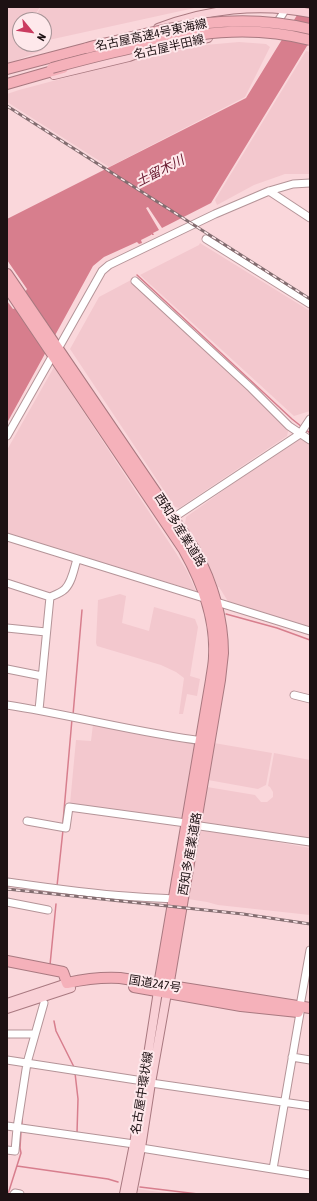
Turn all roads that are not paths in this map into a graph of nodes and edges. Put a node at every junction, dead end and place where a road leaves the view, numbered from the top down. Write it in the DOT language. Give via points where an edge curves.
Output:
graph roads {
  1 [pos="286,8"];
  2 [pos="264,9"];
  3 [pos="310,13"];
  4 [pos="274,28"];
  5 [pos="310,29"];
  6 [pos="310,34"];
  7 [pos="268,36"];
  8 [pos="310,40"];
  9 [pos="310,43"];
  10 [pos="68,58"];
  11 [pos="7,69"];
  12 [pos="7,74"];
  13 [pos="7,82"];
  14 [pos="7,88"];
  15 [pos="310,183"];
  16 [pos="269,191"];
  17 [pos="310,218"];
  18 [pos="206,239"];
  19 [pos="7,274"];
  20 [pos="136,281"];
  21 [pos="7,287"];
  22 [pos="18,297"];
  23 [pos="310,304"];
  24 [pos="54,351"];
  25 [pos="309,423"];
  26 [pos="300,434"];
  27 [pos="7,436"];
  28 [pos="310,440"];
  29 [pos="170,520"];
  30 [pos="7,537"];
  31 [pos="77,559"];
  32 [pos="7,582"];
  33 [pos="50,597"];
  34 [pos="206,600"];
  35 [pos="216,603"];
  36 [pos="7,628"];
  37 [pos="310,631"];
  38 [pos="46,632"];
  39 [pos="7,669"];
  40 [pos="42,676"];
  41 [pos="294,695"];
  42 [pos="310,699"];
  43 [pos="7,705"];
  44 [pos="39,710"];
  45 [pos="205,741"];
  46 [pos="27,821"];
  47 [pos="191,824"];
  48 [pos="310,842"];
  49 [pos="7,882"];
  50 [pos="173,898"];
  51 [pos="7,902"];
  52 [pos="48,910"];
  53 [pos="310,950"];
  54 [pos="7,961"];
  55 [pos="69,985"];
  56 [pos="163,989"];
  57 [pos="7,1002"];
  58 [pos="44,1003"];
  59 [pos="7,1009"];
  60 [pos="305,1010"];
  61 [pos="7,1034"];
  62 [pos="34,1034"];
  63 [pos="292,1057"];
  64 [pos="7,1060"];
  65 [pos="310,1060"];
  66 [pos="28,1063"];
  67 [pos="147,1082"];
  68 [pos="285,1102"];
  69 [pos="310,1106"];
  70 [pos="7,1126"];
  71 [pos="17,1128"];
  72 [pos="138,1146"];
  73 [pos="7,1150"];
  74 [pos="273,1169"];
  75 [pos="310,1175"];
  76 [pos="14,1194"];
  77 [pos="20,1194"];
  78 [pos="124,1194"];
  79 [pos="132,1194"];
  1 -- 2 [label="main road, 名古屋半田線"];
  1 -- 3 [label="main road, 名古屋半田線"];
  1 -- 4 [label="street"];
  2 -- 4 [label="main road" via="272,13 275,19"];
  2 -- 10 [label="main road, 名古屋半田線" via="224,10 189,17"];
  4 -- 7 [label="street"];
  5 -- 10 [label="highway, 名古屋高速4号東海線, bridge" via="256,21 208,22 87,48"];
  6 -- 10 [label="highway" via="263,27 227,26 140,40"];
  7 -- 9 [label="main road, 名古屋半田線"];
  7 -- 14 [label="main road, 名古屋半田線" via="203,39 175,44"];
  8 -- 13 [label="highway, 名古屋高速4号東海線, bridge" via="274,33 218,32 118,51"];
  10 -- 11 [label="highway"];
  10 -- 12 [label="highway"];
  10 -- 13 [label="main road, 名古屋半田線" via="36,74"];
  15 -- 16 [label="street" via="293,184"];
  16 -- 17 [label="street"];
  16 -- 24 [label="street" via="109,265 102,271"];
  18 -- 23 [label="street"];
  19 -- 22 [label="highway, 西知多産業道路"];
  20 -- 26 [label="street"];
  21 -- 22 [label="highway, 西知多産業道路"];
  22 -- 24 [label="highway, 西知多産業道路"];
  24 -- 27 [label="street"];
  24 -- 29 [label="highway, 西知多産業道路"];
  25 -- 26 [label="street"];
  26 -- 28 [label="street"];
  26 -- 29 [label="street"];
  29 -- 34 [label="highway, 西知多産業道路" via="202,585"];
  29 -- 35 [label="highway, 西知多産業道路" via="195,550 204,567"];
  30 -- 31 [label="street"];
  31 -- 33 [label="street" via="67,586"];
  31 -- 34 [label="street"];
  32 -- 33 [label="street"];
  33 -- 38 [label="street"];
  34 -- 35 [label="street"];
  34 -- 45 [label="highway, 西知多産業道路" via="214,655"];
  35 -- 37 [label="street"];
  35 -- 45 [label="highway, 西知多産業道路" via="223,653 220,680"];
  36 -- 38 [label="street"];
  38 -- 40 [label="street"];
  39 -- 40 [label="street"];
  40 -- 44 [label="street"];
  41 -- 42 [label="street"];
  43 -- 44 [label="street"];
  44 -- 45 [label="street" via="155,734"];
  45 -- 47 [label="highway, 西知多産業道路"];
  46 -- 47 [label="street" via="66,828 68,807"];
  47 -- 48 [label="street"];
  47 -- 50 [label="highway, 西知多産業道路"];
  47 -- 56 [label="highway, 西知多産業道路"];
  49 -- 50 [label="street" via="94,893"];
  50 -- 56 [label="highway, 西知多産業道路"];
  51 -- 52 [label="street"];
  53 -- 60 [label="street"];
  54 -- 55 [label="highway" via="63,972"];
  55 -- 56 [label="highway, 国道247号" via="86,979 105,977 120,978"];
  55 -- 57 [label="main road"];
  55 -- 59 [label="main road"];
  56 -- 60 [label="highway, 国道247号"];
  56 -- 67 [label="main road, 名古屋中環状線"];
  58 -- 62 [label="street"];
  60 -- 63 [label="street"];
  61 -- 62 [label="street"];
  62 -- 66 [label="street"];
  63 -- 65 [label="street"];
  63 -- 68 [label="street"];
  64 -- 66 [label="street"];
  66 -- 67 [label="street"];
  66 -- 71 [label="street"];
  67 -- 68 [label="street"];
  67 -- 72 [label="main road, 名古屋中環状線"];
  68 -- 69 [label="street"];
  68 -- 74 [label="street"];
  70 -- 71 [label="street"];
  71 -- 72 [label="street"];
  71 -- 73 [label="street" via="15,1151"];
  72 -- 74 [label="street"];
  72 -- 78 [label="main road, 名古屋中環状線"];
  72 -- 79 [label="main road, 名古屋中環状線"];
  74 -- 75 [label="street"];
  76 -- 77 [label="street"];
}
